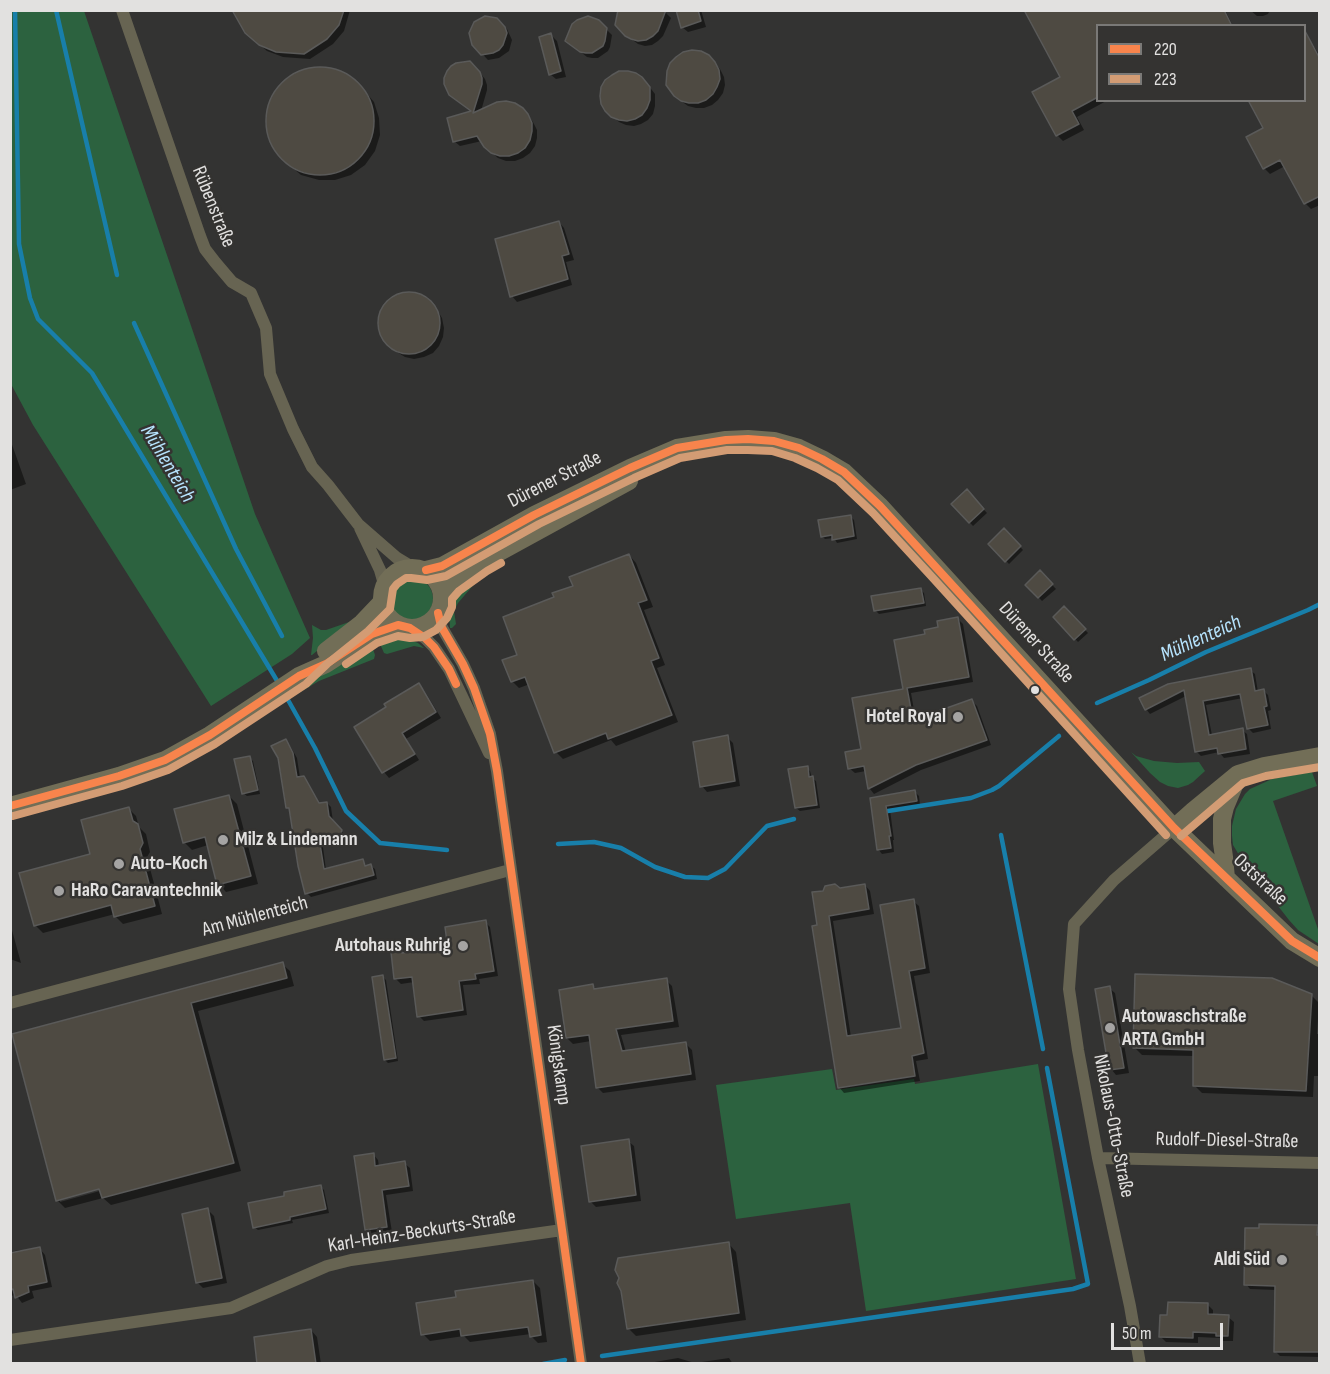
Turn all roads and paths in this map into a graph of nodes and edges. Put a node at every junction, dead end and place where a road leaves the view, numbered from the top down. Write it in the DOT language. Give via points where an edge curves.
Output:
graph roads {
  1 [pos="122,10"];
  2 [pos="709,442"];
  3 [pos="358,524"];
  4 [pos="419,569"];
  5 [pos="384,584"];
  6 [pos="442,595"];
  7 [pos="381,603"];
  8 [pos="438,613"];
  9 [pos="404,627"];
  10 [pos="296,679"];
  11 [pos="1320,756"];
  12 [pos="496,771"];
  13 [pos="1238,774"];
  14 [pos="10,806"];
  15 [pos="1174,828"];
  16 [pos="510,870"];
  17 [pos="1226,878"];
  18 [pos="1320,958"];
  19 [pos="10,1003"];
  20 [pos="1098,1158"];
  21 [pos="1320,1163"];
  22 [pos="562,1230"];
  23 [pos="10,1340"];
  24 [pos="581,1364"];
  25 [pos="1140,1364"];
  1 -- 3 [label="street, Rübenstraße" via="205,249 232,282 251,293 266,328 270,374 293,429 312,467"];
  2 -- 4 [label="main road, Dürener Straße" via="677,448 630,468 442,566"];
  2 -- 6 [label="main road, Dürener Straße" via="481,562"];
  2 -- 15 [label="main road, Dürener Straße" via="774,441 798,448 844,472 940,570"];
  3 -- 4 [label="street, Rübenstraße" via="397,558"];
  3 -- 5 [label="street, Rübenstraße"];
  4 -- 5 [label="main road" via="403,568"];
  4 -- 6 [label="main road" via="434,577"];
  5 -- 7 [label="main road"];
  6 -- 8 [label="main road"];
  7 -- 9 [label="main road" via="387,616"];
  7 -- 10 [label="main road"];
  8 -- 9 [label="main road" via="421,627"];
  8 -- 12 [label="street, Königskamp" via="474,688 490,734"];
  9 -- 10 [label="main road" via="372,634"];
  9 -- 12 [label="street, Königskamp" via="434,646"];
  10 -- 14 [label="main road" via="165,760"];
  11 -- 13 [label="main road"];
  12 -- 16 [label="street, Königskamp"];
  13 -- 15 [label="main road"];
  13 -- 17 [label="main road" via="1222,819"];
  15 -- 17 [label="main road, Oststraße"];
  15 -- 20 [label="street, Nikolaus-Otto-Straße" via="1114,880 1074,924 1069,989"];
  16 -- 19 [label="street, Am Mühlenteich"];
  16 -- 22 [label="street, Königskamp"];
  17 -- 18 [label="main road, Oststraße" via="1292,941"];
  20 -- 21 [label="street, Rudolf-Diesel-Straße"];
  20 -- 25 [label="street, Nikolaus-Otto-Straße"];
  22 -- 23 [label="street, Karl-Heinz-Beckurts-Straße" via="351,1260 327,1266 231,1308"];
  22 -- 24 [label="street, Königskamp"];
}
